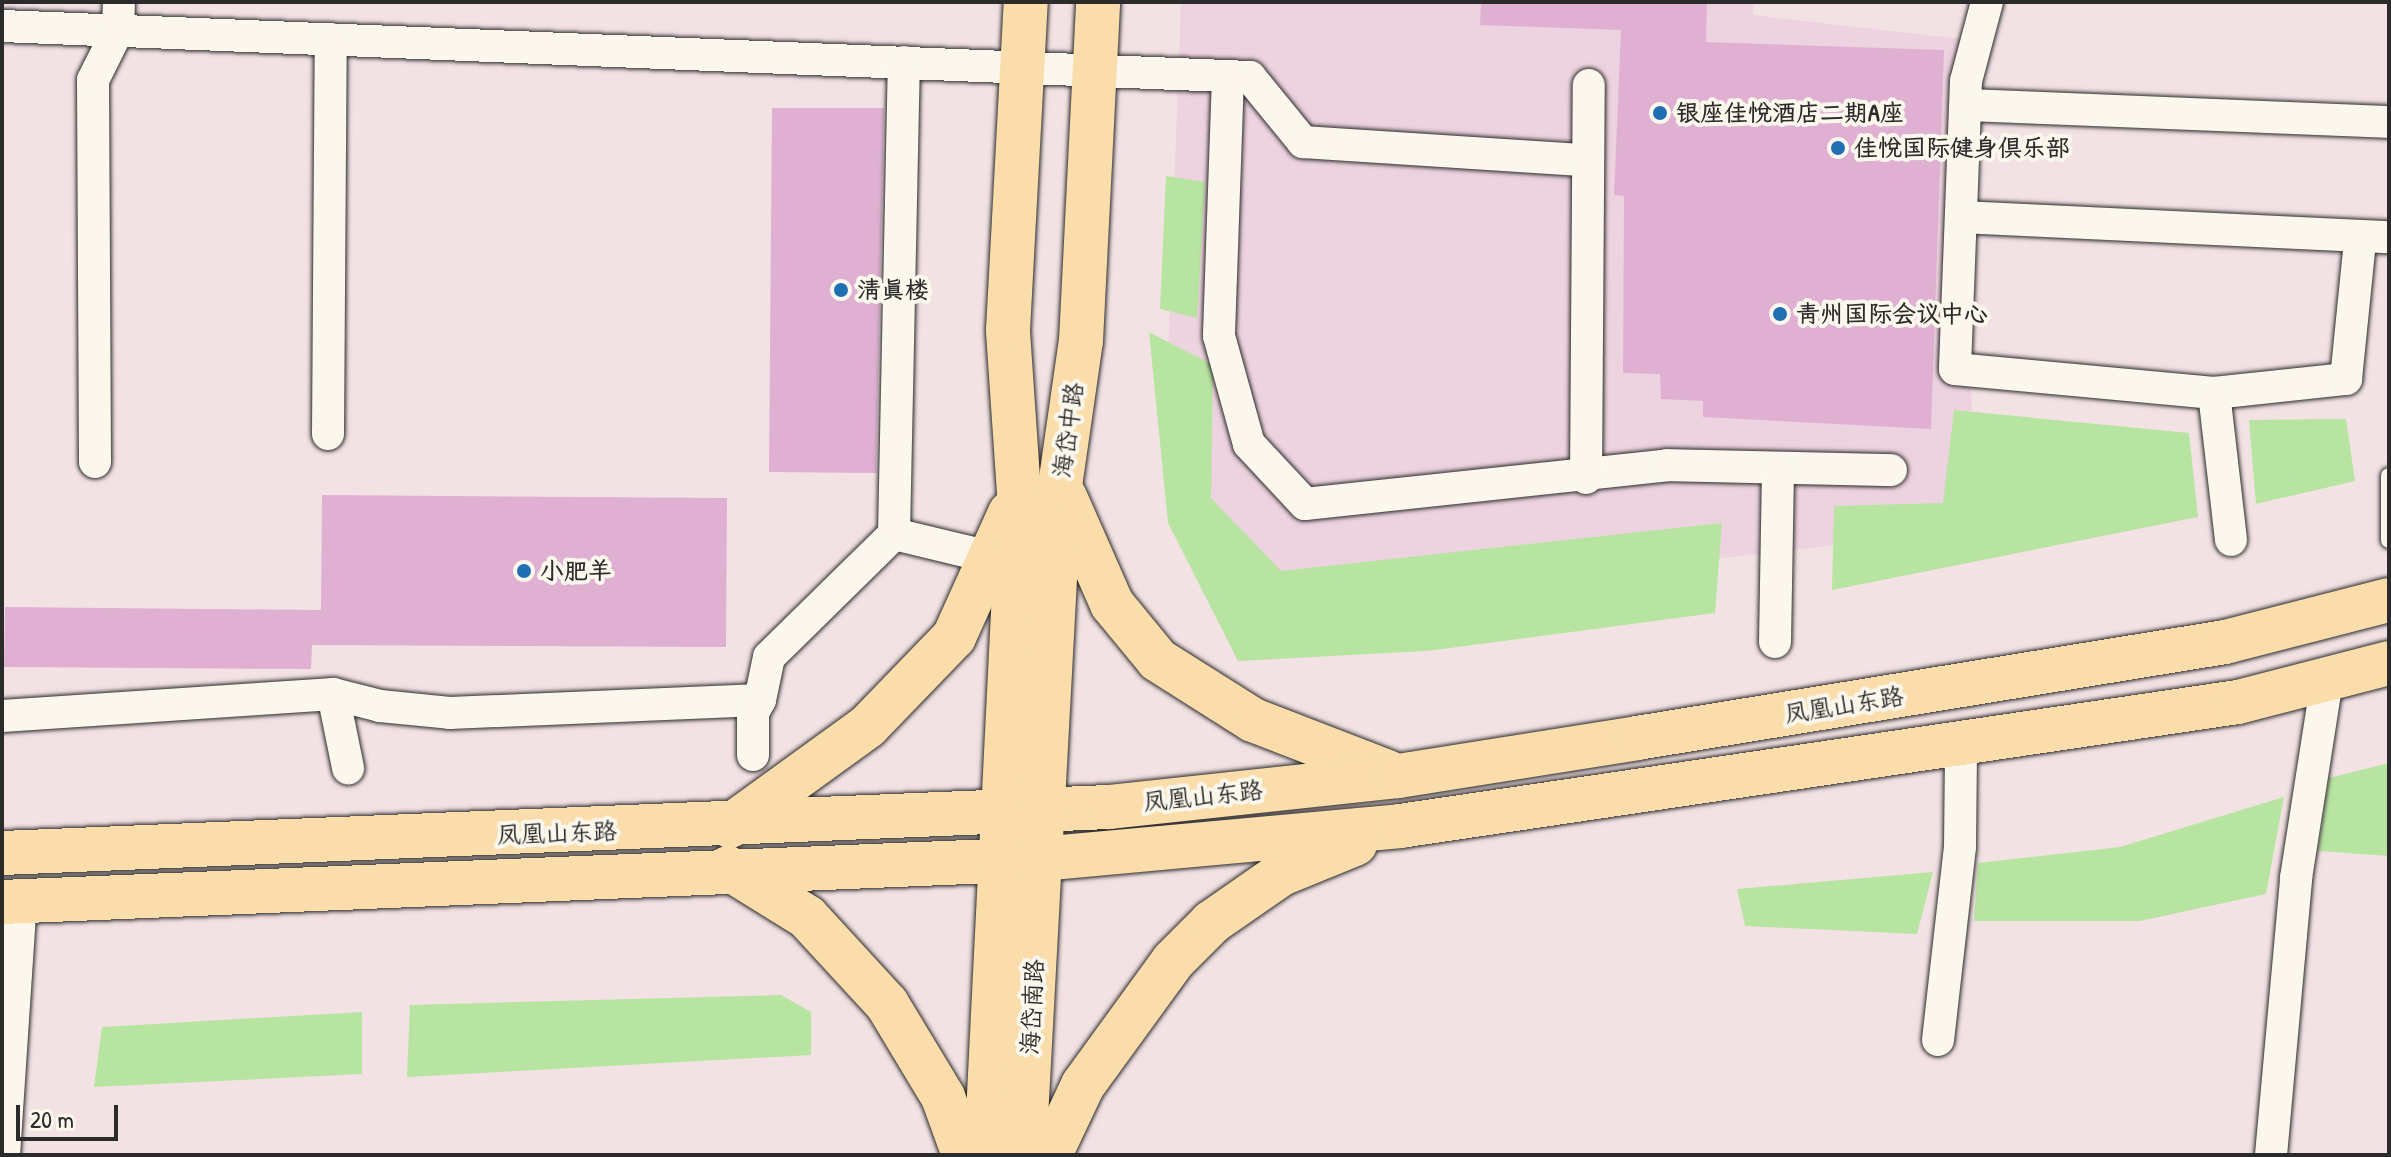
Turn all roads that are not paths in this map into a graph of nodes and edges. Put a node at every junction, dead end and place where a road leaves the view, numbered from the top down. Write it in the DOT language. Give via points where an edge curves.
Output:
graph roads {
  1 [pos="1026,2"];
  2 [pos="1098,2"];
  3 [pos="1987,2"];
  4 [pos="119,16"];
  5 [pos="2,26"];
  6 [pos="331,39"];
  7 [pos="904,62"];
  8 [pos="1023,66"];
  9 [pos="1095,69"];
  10 [pos="1228,76"];
  11 [pos="1589,85"];
  12 [pos="1966,105"];
  13 [pos="2389,122"];
  14 [pos="1584,160"];
  15 [pos="1961,217"];
  16 [pos="2374,238"];
  17 [pos="2214,393"];
  18 [pos="328,434"];
  19 [pos="95,462"];
  20 [pos="1778,469"];
  21 [pos="1891,470"];
  22 [pos="2389,476"];
  23 [pos="1586,478"];
  24 [pos="1040,490"];
  25 [pos="894,534"];
  26 [pos="2231,540"];
  27 [pos="2389,540"];
  28 [pos="990,557"];
  29 [pos="2389,600"];
  30 [pos="1775,642"];
  31 [pos="2389,663"];
  32 [pos="2327,679"];
  33 [pos="333,694"];
  34 [pos="760,700"];
  35 [pos="2,716"];
  36 [pos="1961,747"];
  37 [pos="753,755"];
  38 [pos="348,768"];
  39 [pos="1398,776"];
  40 [pos="1025,813"];
  41 [pos="1400,826"];
  42 [pos="729,847"];
  43 [pos="2,853"];
  44 [pos="1021,859"];
  45 [pos="12,902"];
  46 [pos="1938,1040"];
  47 [pos="4,1155"];
  48 [pos="964,1155"];
  49 [pos="986,1155"];
  50 [pos="1024,1155"];
  51 [pos="1050,1155"];
  52 [pos="2271,1155"];
  1 -- 8 [label="main road, 海岱中路"];
  2 -- 9 [label="main road, 海岱中路"];
  3 -- 12 [label="street"];
  4 -- 5 [label="street"];
  4 -- 6 [label="street"];
  4 -- 19 [label="street" via="93,80"];
  6 -- 7 [label="street"];
  6 -- 18 [label="street"];
  7 -- 8 [label="street"];
  7 -- 25 [label="street"];
  8 -- 9 [label="street"];
  8 -- 24 [label="main road, 海岱中路" via="1008,330"];
  9 -- 10 [label="street"];
  9 -- 24 [label="main road, 海岱中路" via="1081,341"];
  10 -- 14 [label="street" via="1250,77 1303,142"];
  10 -- 23 [label="street" via="1219,336 1249,444 1305,504"];
  11 -- 14 [label="street"];
  12 -- 13 [label="street"];
  12 -- 15 [label="street"];
  14 -- 23 [label="street" via="1591,283"];
  15 -- 16 [label="street"];
  15 -- 17 [label="street" via="1955,369"];
  16 -- 17 [label="street" via="2346,379"];
  17 -- 26 [label="street"];
  20 -- 21 [label="street"];
  20 -- 23 [label="street" via="1667,465"];
  20 -- 30 [label="street"];
  22 -- 27 [label="lane"];
  24 -- 28 [label="main road"];
  24 -- 39 [label="main road" via="1112,604 1158,660 1253,720"];
  24 -- 40 [label="main road, 海岱中路"];
  25 -- 28 [label="street"];
  25 -- 34 [label="street" via="769,657"];
  28 -- 42 [label="main road" via="954,637 868,726"];
  29 -- 39 [label="main road, 凤凰山东路" via="2225,642"];
  31 -- 32 [label="main road, 凤凰山东路"];
  32 -- 36 [label="main road, 凤凰山东路" via="2238,702"];
  32 -- 52 [label="street" via="2296,878"];
  33 -- 34 [label="street" via="380,706 450,713"];
  33 -- 35 [label="street"];
  33 -- 38 [label="street"];
  34 -- 37 [label="street" via="753,713"];
  36 -- 41 [label="main road, 凤凰山东路"];
  36 -- 46 [label="street" via="1960,847"];
  39 -- 40 [label="main road, 凤凰山东路"];
  40 -- 42 [label="main road, 凤凰山东路"];
  40 -- 44 [label="main road, 海岱中路"];
  41 -- 44 [label="main road, 凤凰山东路"];
  41 -- 51 [label="main road" via="1281,874 1212,922 1173,961 1105,1051"];
  42 -- 43 [label="main road, 凤凰山东路"];
  42 -- 44 [label="main road, 凤凰山东路"];
  42 -- 45 [label="main road, 凤凰山东路"];
  42 -- 48 [label="main road" via="807,917 887,1004 943,1097"];
  44 -- 49 [label="main road, 海岱南路"];
  44 -- 50 [label="main road, 海岱南路"];
  45 -- 47 [label="street"];
}
